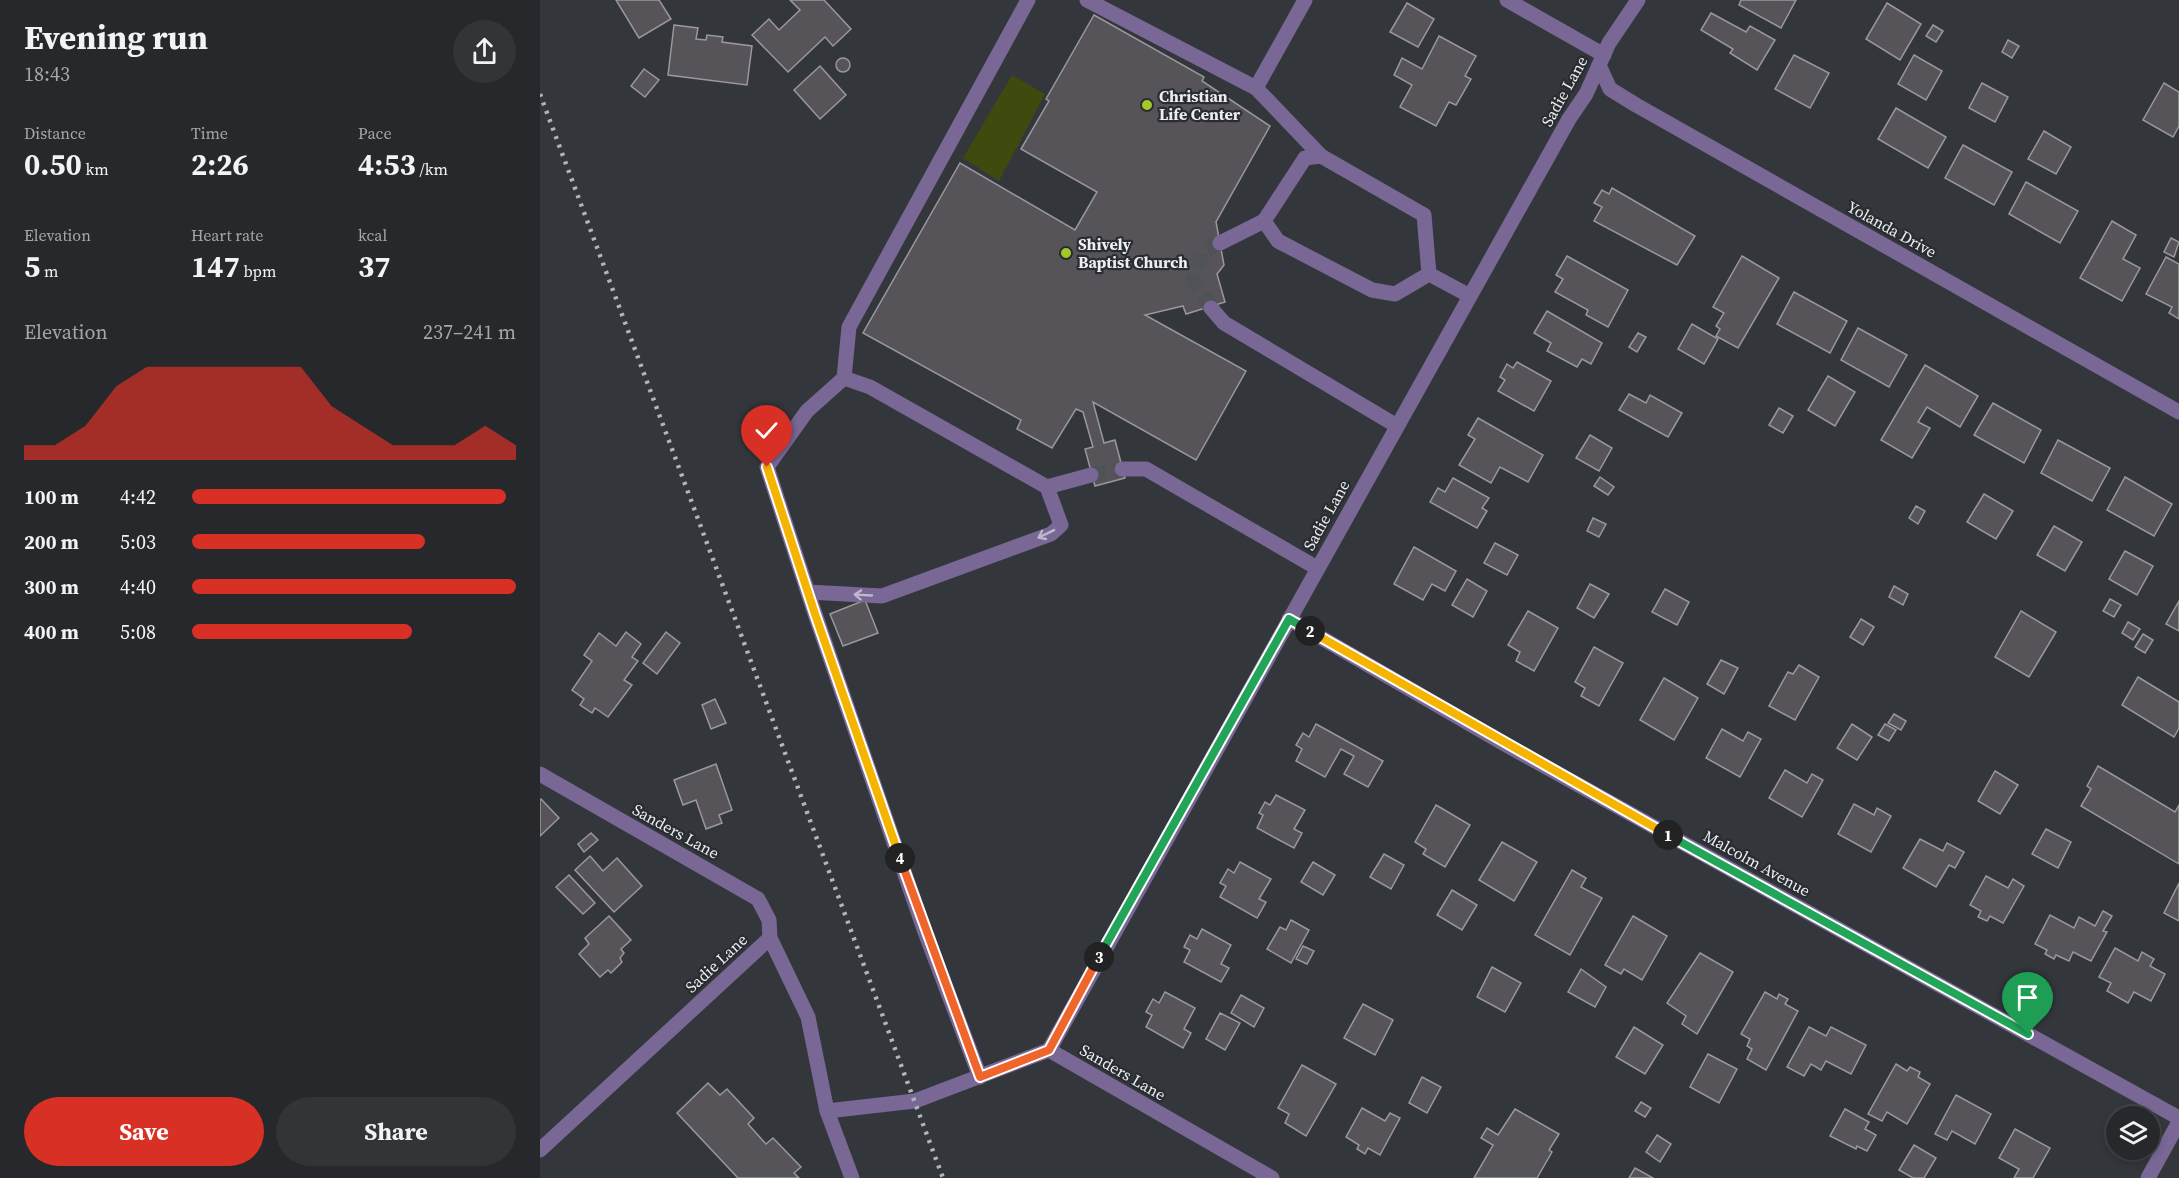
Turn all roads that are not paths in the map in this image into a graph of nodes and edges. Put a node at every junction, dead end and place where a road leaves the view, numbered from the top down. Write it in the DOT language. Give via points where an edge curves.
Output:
graph roads {
  1 [pos="1028,0"];
  2 [pos="1087,0"];
  3 [pos="1305,0"];
  4 [pos="1507,0"];
  5 [pos="1638,0"];
  6 [pos="1602,60"];
  7 [pos="1256,88"];
  8 [pos="1321,156"];
  9 [pos="1264,221"];
  10 [pos="1220,243"];
  11 [pos="1429,274"];
  12 [pos="1470,296"];
  13 [pos="1211,308"];
  14 [pos="844,378"];
  15 [pos="2179,412"];
  16 [pos="1397,426"];
  17 [pos="1122,469"];
  18 [pos="1091,475"];
  19 [pos="1047,487"];
  20 [pos="1317,568"];
  21 [pos="808,592"];
  22 [pos="1289,619"];
  23 [pos="540,774"];
  24 [pos="770,938"];
  25 [pos="1049,1050"];
  26 [pos="980,1077"];
  27 [pos="827,1111"];
  28 [pos="2179,1120"];
  29 [pos="540,1150"];
  30 [pos="852,1178"];
  31 [pos="1272,1178"];
  32 [pos="2148,1178"];
  1 -- 14 [label="street" via="849,327"];
  2 -- 7 [label="street"];
  3 -- 7 [label="street"];
  4 -- 6 [label="street"];
  5 -- 6 [label="street, Sadie Lane"];
  6 -- 12 [label="street, Sadie Lane"];
  6 -- 15 [label="street, Yolanda Drive" via="1610,89 1636,105"];
  7 -- 8 [label="street"];
  8 -- 9 [label="street" via="1305,158"];
  8 -- 11 [label="street" via="1424,215"];
  9 -- 10 [label="street"];
  9 -- 11 [label="street" via="1278,241 1372,290 1395,294"];
  11 -- 12 [label="street"];
  12 -- 16 [label="street, Sadie Lane"];
  13 -- 16 [label="street" via="1224,323"];
  14 -- 19 [label="street" via="870,387"];
  14 -- 21 [label="street" via="807,411 767,467"];
  16 -- 20 [label="street, Sadie Lane"];
  17 -- 20 [label="street" via="1146,469"];
  18 -- 19 [label="street"];
  19 -- 21 [label="street, one-way" via="1061,525 1050,534 882,596"];
  20 -- 22 [label="street, Sadie Lane"];
  21 -- 26 [label="street" via="925,932"];
  22 -- 25 [label="street, Sadie Lane"];
  22 -- 28 [label="street, Malcolm Avenue" via="1511,748"];
  23 -- 24 [label="street, Sanders Lane" via="752,894 769,920"];
  24 -- 27 [label="street, Sadie Lane" via="808,1017"];
  24 -- 29 [label="street, Sadie Lane"];
  25 -- 26 [label="street"];
  25 -- 31 [label="street, Sanders Lane"];
  26 -- 27 [label="street" via="915,1101"];
  27 -- 30 [label="street, Sadie Lane"];
  28 -- 32 [label="street"];
}
